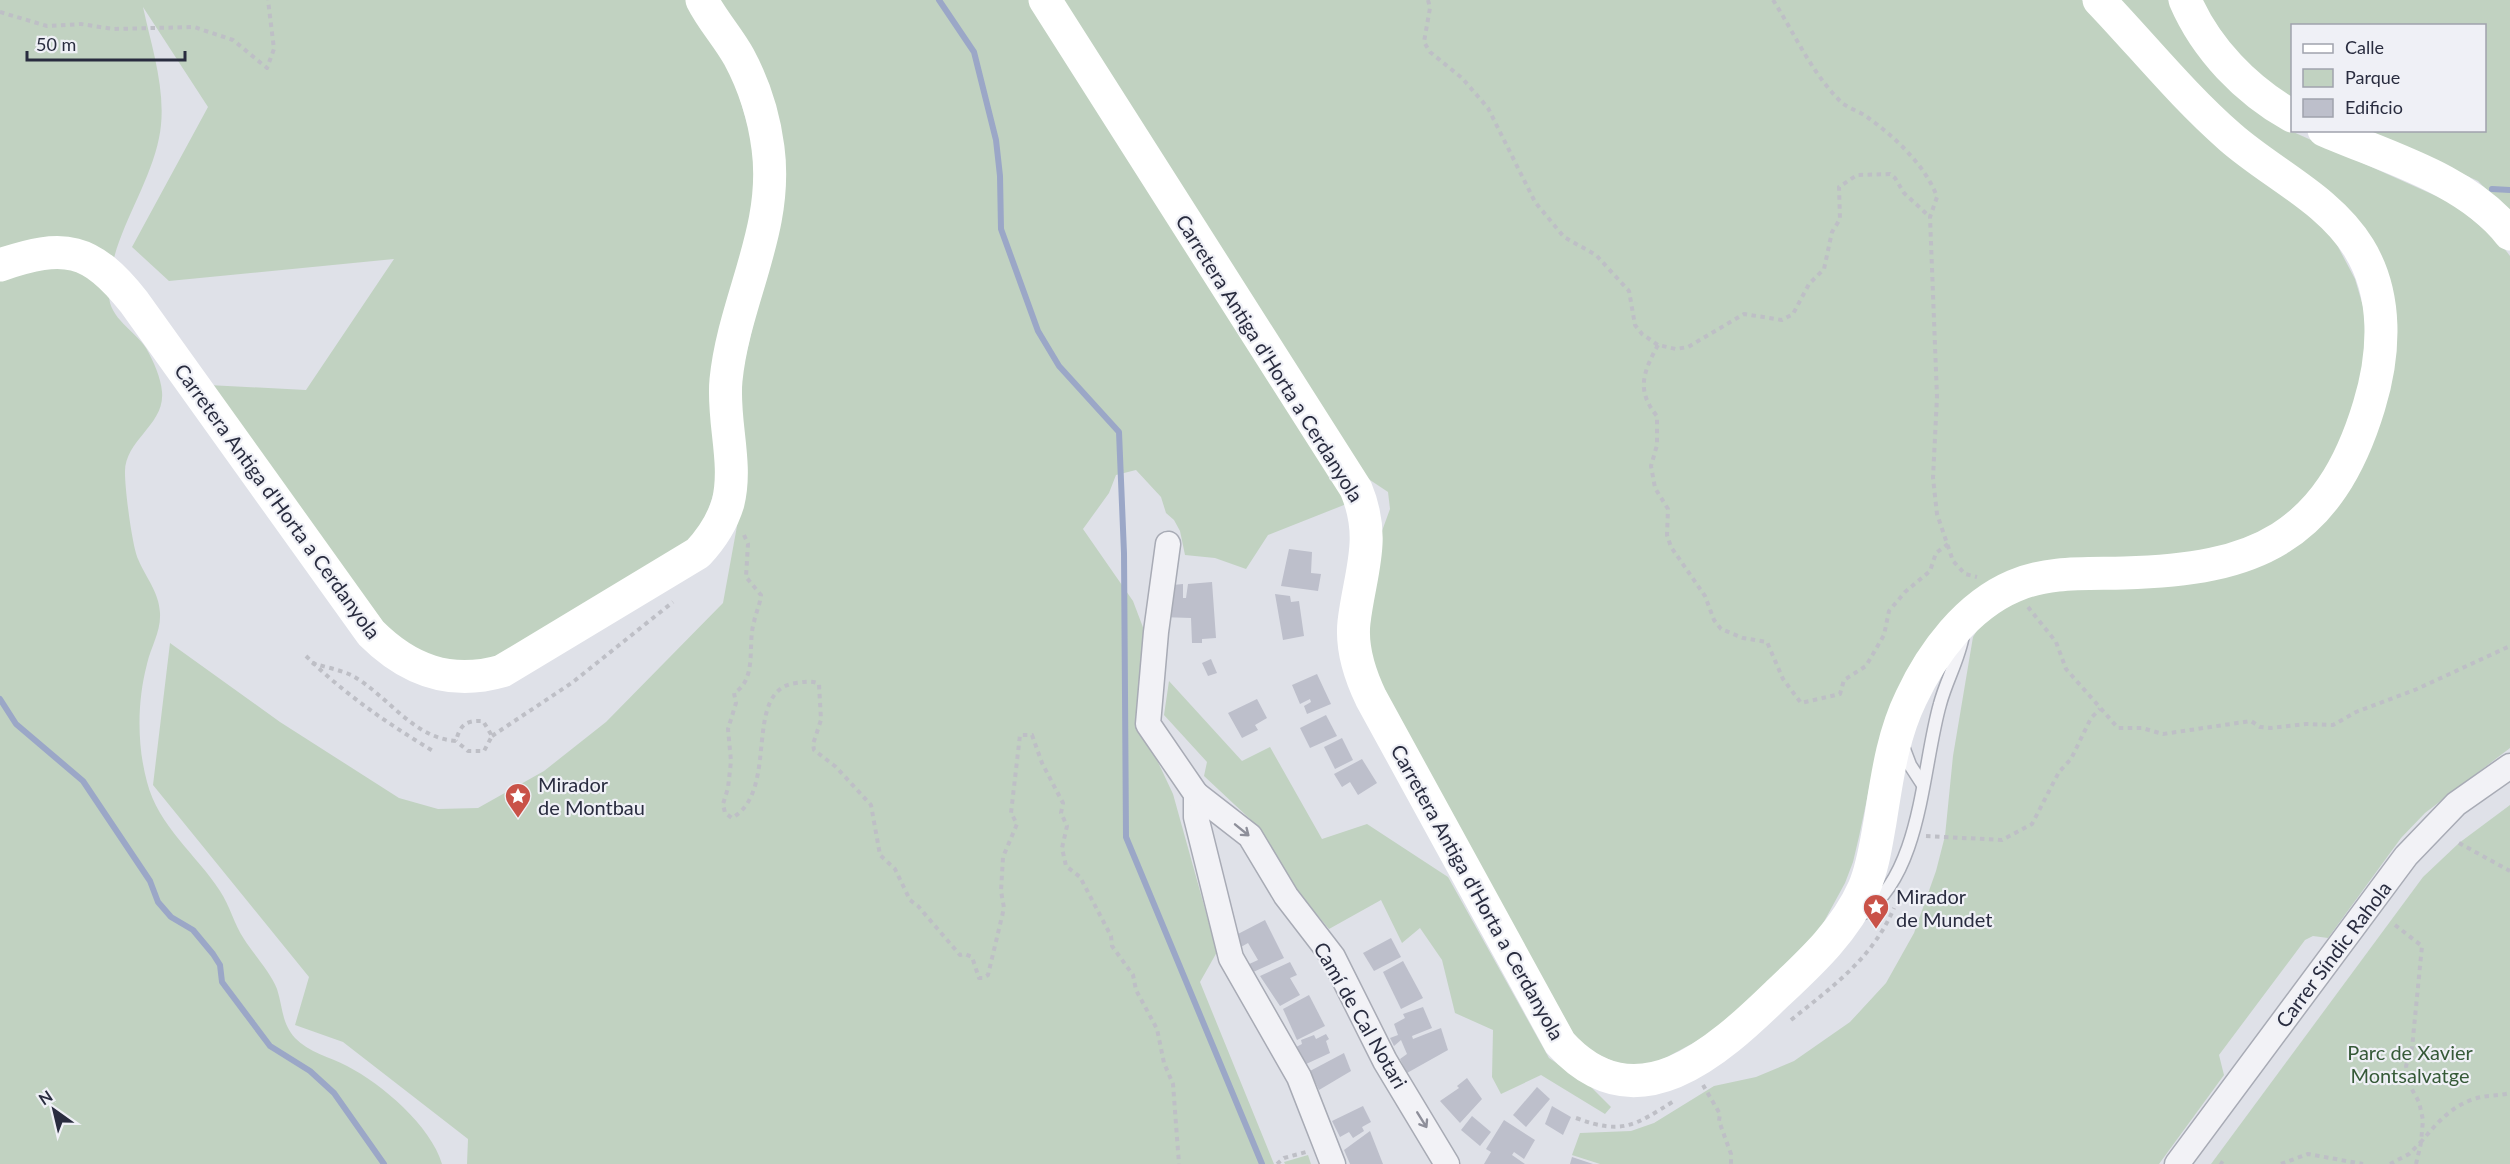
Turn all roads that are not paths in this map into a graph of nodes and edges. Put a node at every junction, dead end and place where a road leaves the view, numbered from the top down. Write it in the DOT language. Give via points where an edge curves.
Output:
graph roads {
  1 [pos="702,0"];
  2 [pos="1045,0"];
  3 [pos="2099,0"];
  4 [pos="2185,0"];
  5 [pos="2291,115"];
  6 [pos="2329,132"];
  7 [pos="2510,234"];
  8 [pos="0,265"];
  9 [pos="1168,544"];
  10 [pos="1966,620"];
  11 [pos="1904,713"];
  12 [pos="2510,766"];
  13 [pos="1923,785"];
  14 [pos="1196,794"];
  15 [pos="1842,926"];
  16 [pos="1333,1164"];
  17 [pos="1447,1164"];
  18 [pos="2177,1164"];
  1 -- 8 [label="street, Carretera Antiga d'Horta a Cerdanyola" via="748,76 764,126 770,172 765,228 734,337 726,382 728,501 717,529 698,553 502,671 466,678 430,673 405,662 371,633 134,302 99,266 79,255 54,251"];
  2 -- 15 [label="street, Carretera Antiga d'Horta a Cerdanyola" via="1356,489 1368,537 1354,623 1354,644 1363,682 1560,1043 1583,1065 1612,1078 1646,1079 1679,1071 1737,1034"];
  3 -- 10 [label="street, Carretera Antiga d'Horta a Cerdanyola" via="2214,123 2321,206 2348,232 2368,265 2379,302 2382,325 2377,372 2363,427 2337,481 2304,520 2270,544 2232,561 2193,570 2055,575 2027,581 2000,593"];
  4 -- 5 [label="street" via="2208,40 2230,67 2255,92"];
  6 -- 7 [label="street" via="2457,188 2483,205"];
  9 -- 14 [label="street, Camí de Cal Notari" via="1148,724"];
  10 -- 11 [label="street, Carretera Antiga d'Horta a Cerdanyola" via="1929,666"];
  10 -- 13 [label="lane" via="1961,648 1939,706"];
  11 -- 13 [label="lane" via="1900,738"];
  11 -- 15 [label="street, Carretera Antiga d'Horta a Cerdanyola" via="1891,757 1873,862"];
  12 -- 18 [label="street, Carrer Síndic Rahola" via="2456,804 2406,855"];
  13 -- 15 [label="lane" via="1911,842 1887,889 1867,911"];
  14 -- 16 [label="street" via="1196,817 1231,958 1294,1067"];
  14 -- 17 [label="street, Camí de Cal Notari, one-way" via="1250,836 1286,896 1333,957 1385,1060"];
}
